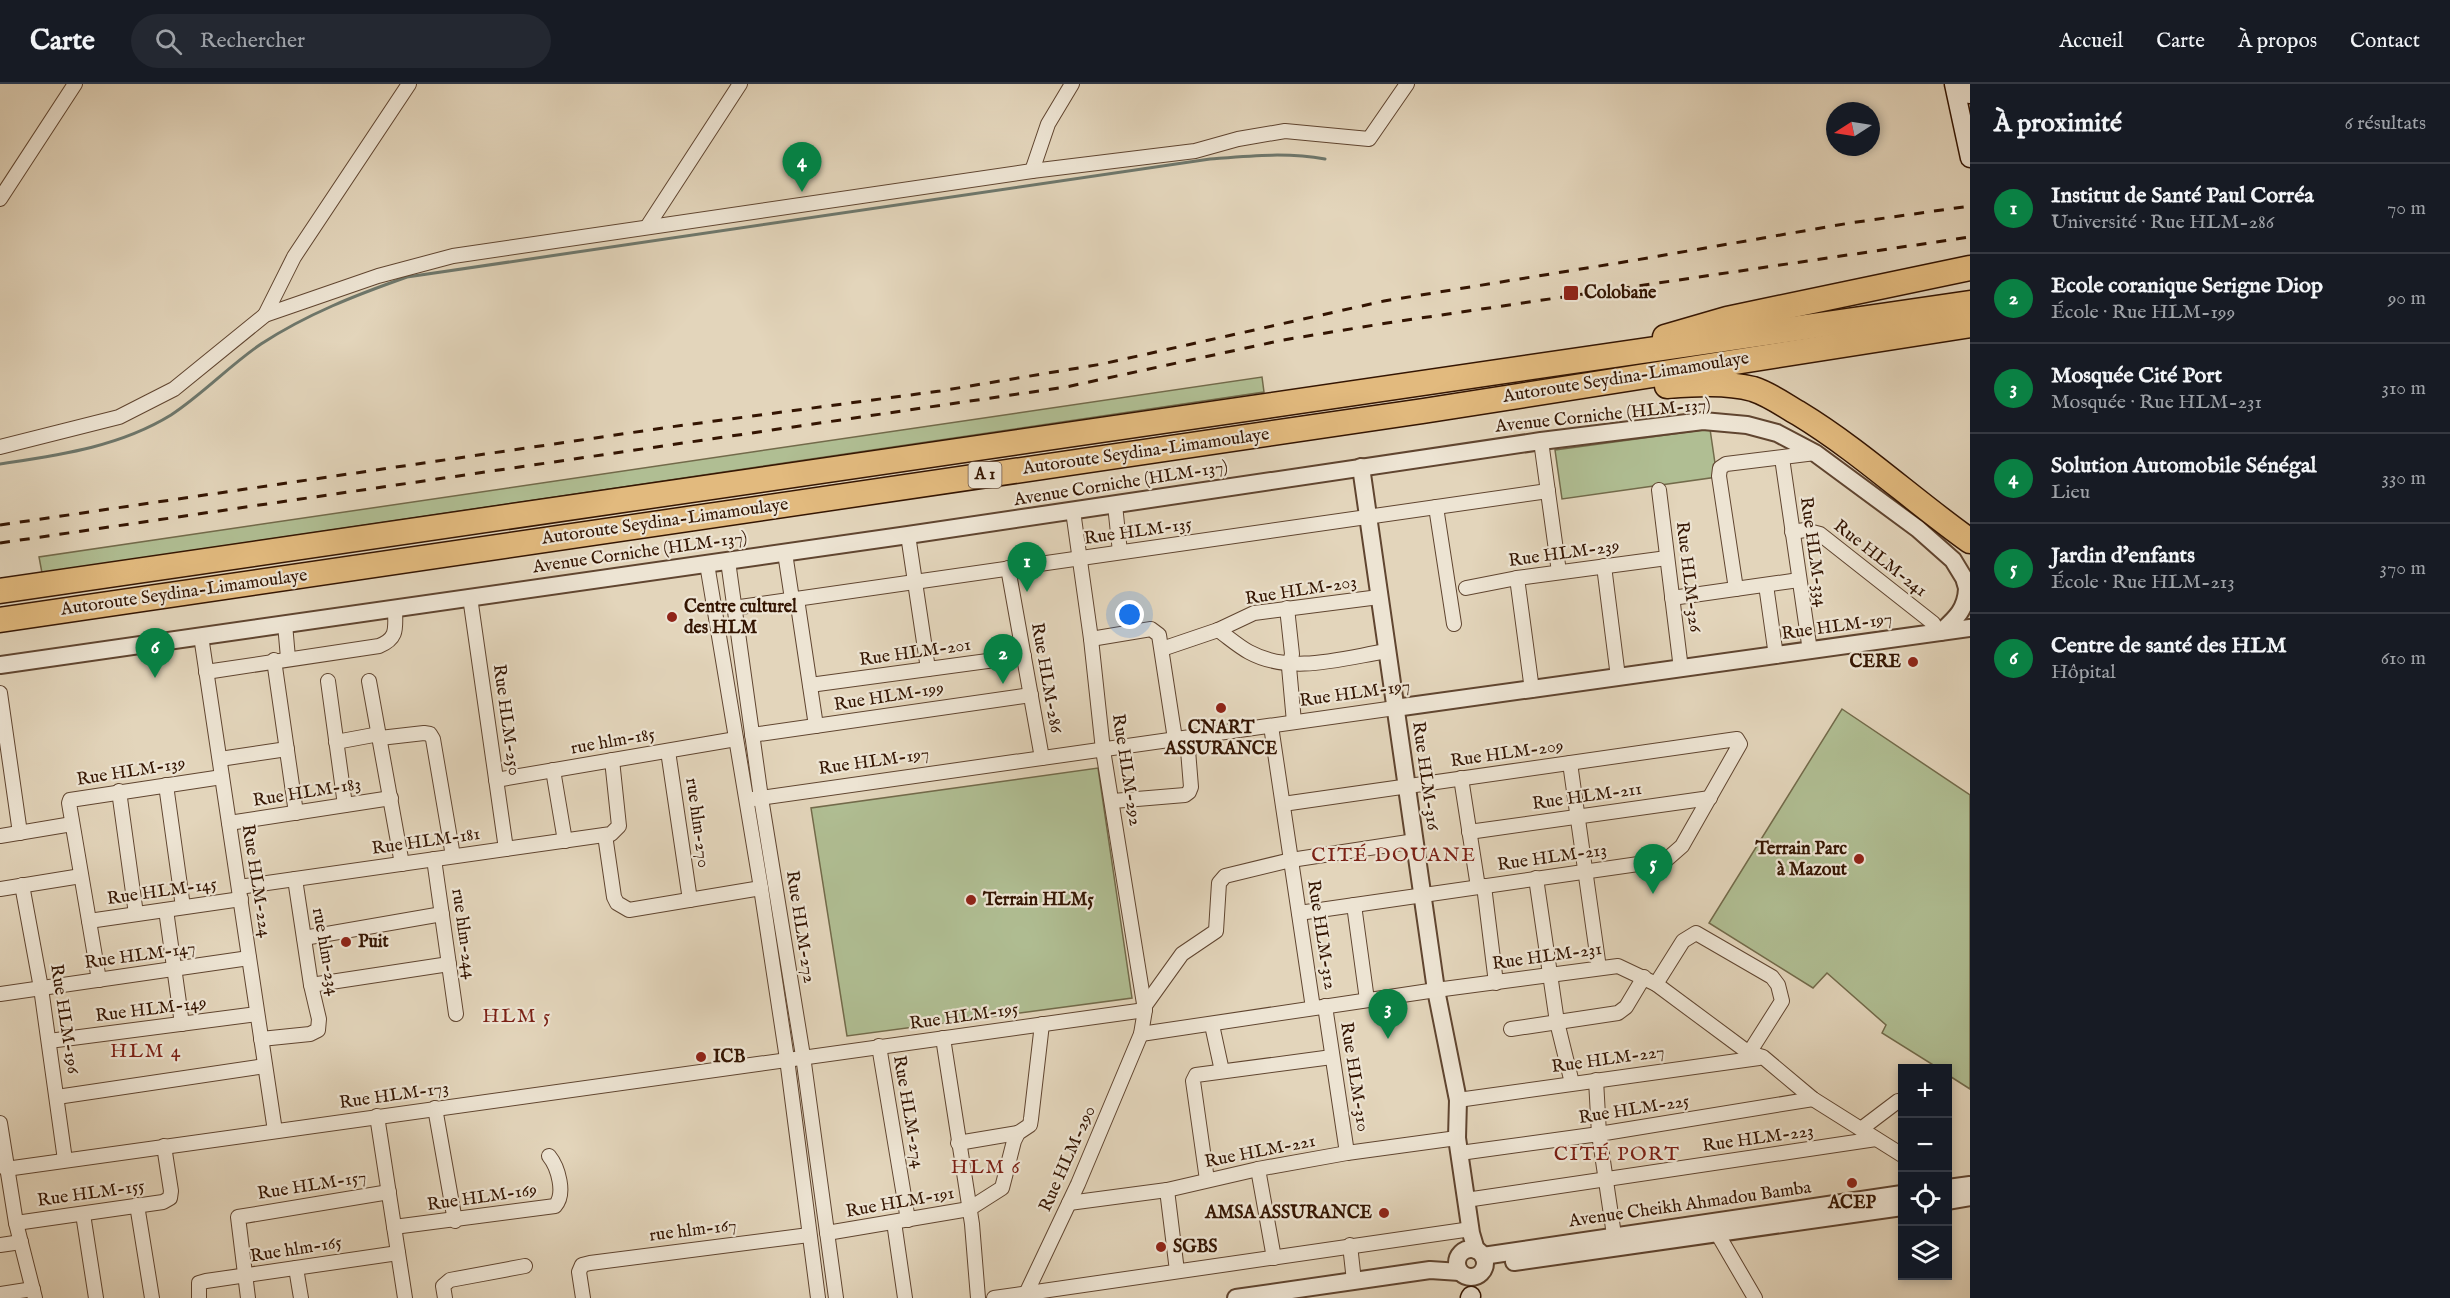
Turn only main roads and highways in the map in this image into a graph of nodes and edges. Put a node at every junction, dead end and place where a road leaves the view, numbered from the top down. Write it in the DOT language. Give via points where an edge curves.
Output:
graph roads {
  1 [pos="1954,84"];
  2 [pos="1968,84"];
  3 [pos="1970,94"];
  4 [pos="1969,154"];
  5 [pos="1970,268"];
  6 [pos="1970,303"];
  7 [pos="1970,325"];
  8 [pos="1584,361"];
  9 [pos="1423,411"];
  10 [pos="1970,541"];
  11 [pos="0,591"];
  12 [pos="0,620"];
  1 -- 4 [label="main road"];
  2 -- 3 [label="main road"];
  5 -- 8 [label="highway" via="1727,319"];
  6 -- 8 [label="highway, Autoroute Seydina-Limamoulaye / A 1"];
  7 -- 9 [label="highway, Autoroute Seydina-Limamoulaye / A 1"];
  8 -- 11 [label="highway, Autoroute Seydina-Limamoulaye / A 1"];
  9 -- 10 [label="highway" via="1705,384 1755,390 1834,435"];
  9 -- 12 [label="highway, Autoroute Seydina-Limamoulaye / A 1"];
}
